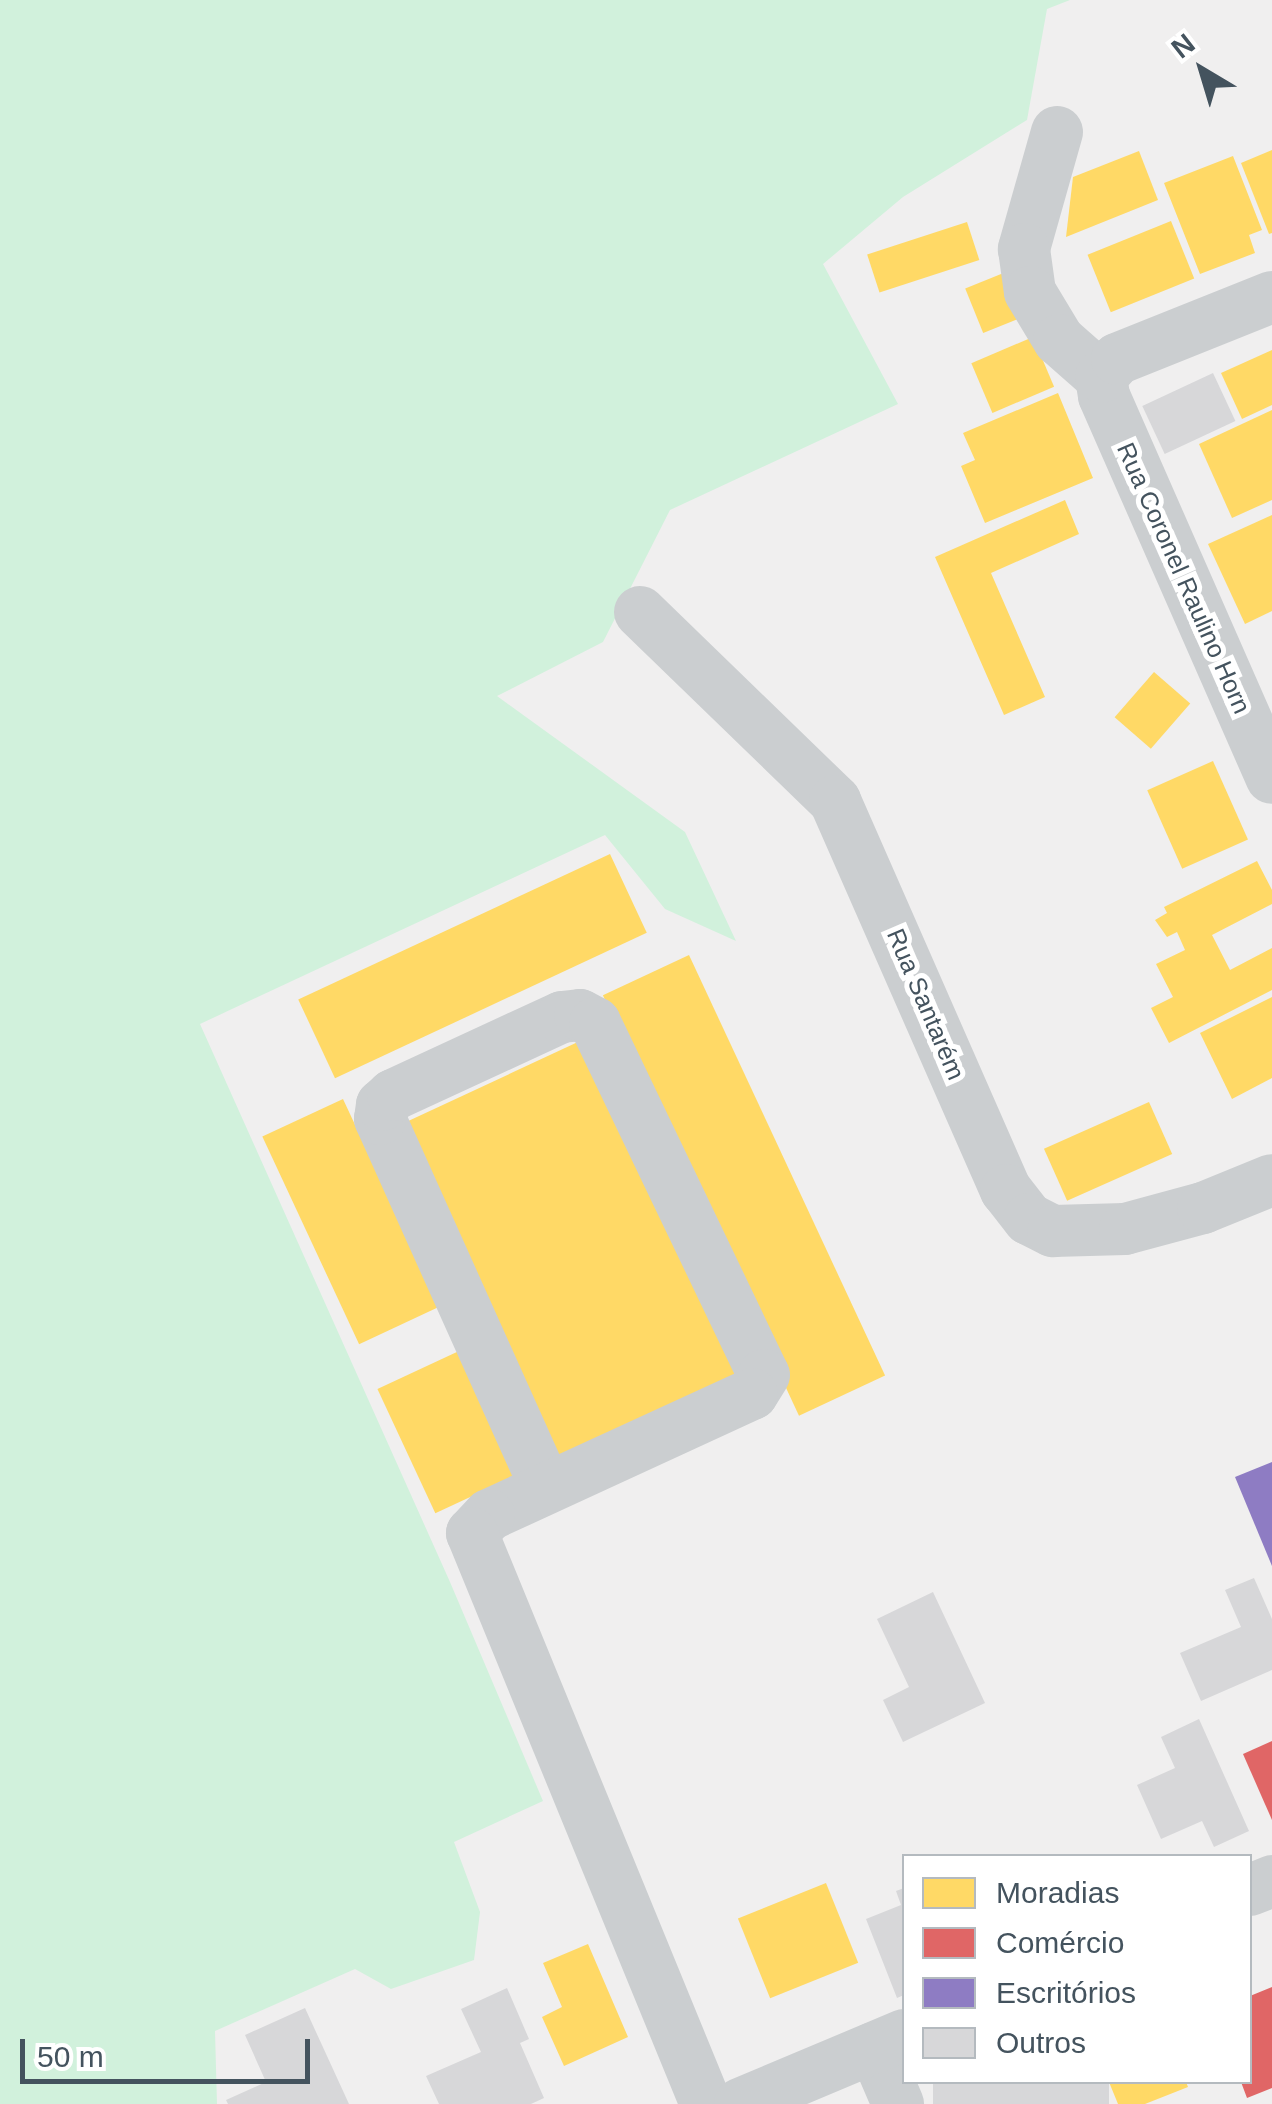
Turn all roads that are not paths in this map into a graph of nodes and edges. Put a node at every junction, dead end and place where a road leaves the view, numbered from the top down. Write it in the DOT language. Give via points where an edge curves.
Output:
graph roads {
  1 [pos="1056,132"];
  2 [pos="1272,296"];
  3 [pos="1100,376"];
  4 [pos="640,612"];
  5 [pos="1272,778"];
  6 [pos="1272,1180"];
  7 [pos="546,1488"];
  8 [pos="889,2041"];
  9 [pos="706,2104"];
  10 [pos="740,2104"];
  11 [pos="898,2104"];
  1 -- 3 [label="street" via="1024,249 1030,292 1059,340"];
  2 -- 3 [label="street" via="1117,359"];
  3 -- 5 [label="street, Rua Coronel Raulino Horn"];
  4 -- 6 [label="street, Rua Santarém" via="834,800 1006,1190 1029,1219 1053,1231 1125,1228 1203,1208"];
  7 -- 7 [label="street" via="752,1394 764,1375 595,1023 580,1015 562,1017 393,1095 380,1119"];
  7 -- 9 [label="street" via="489,1515 472,1533"];
  8 -- 10 [label="street"];
  8 -- 11 [label="street"];
}
